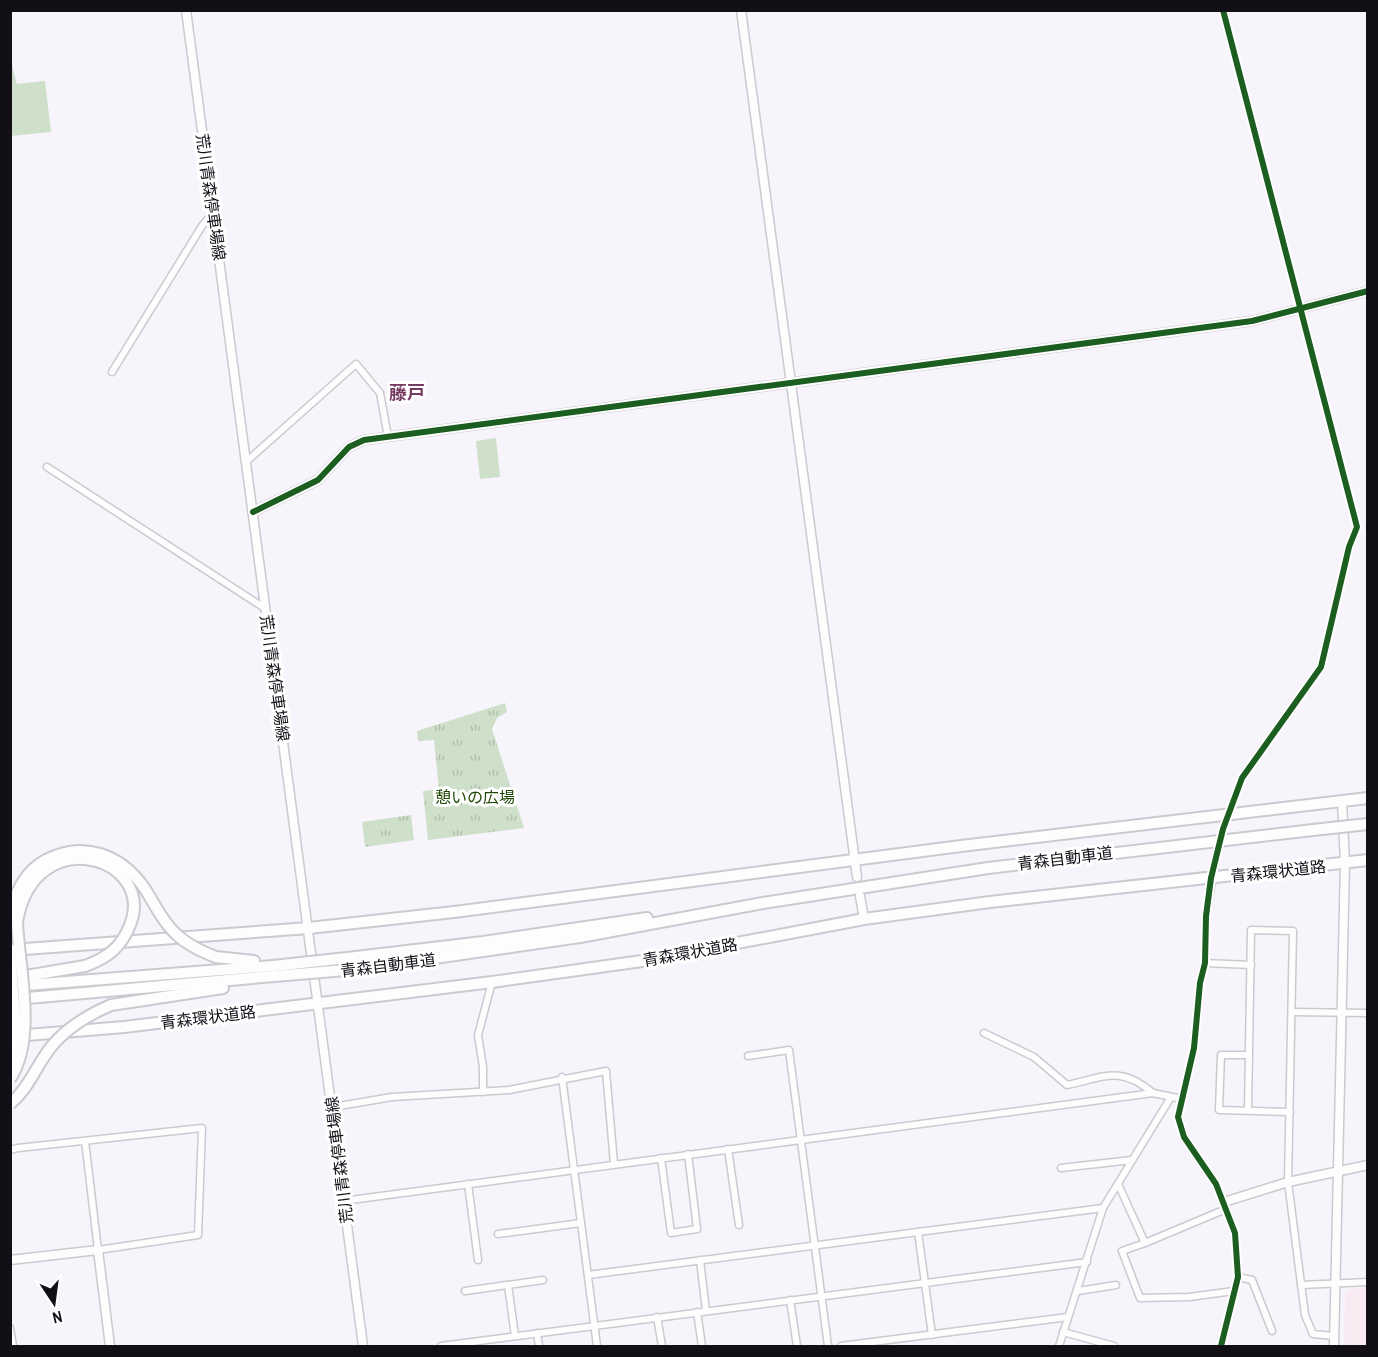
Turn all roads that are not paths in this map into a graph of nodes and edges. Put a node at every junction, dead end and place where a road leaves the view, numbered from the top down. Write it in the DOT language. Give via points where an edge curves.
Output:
graph roads {
  1 [pos="186,10"];
  2 [pos="741,10"];
  3 [pos="1222,10"];
  4 [pos="213,213"];
  5 [pos="1368,291"];
  6 [pos="1300,309"];
  7 [pos="112,372"];
  8 [pos="791,383"];
  9 [pos="388,437"];
  10 [pos="247,461"];
  11 [pos="47,467"];
  12 [pos="253,512"];
  13 [pos="266,609"];
  14 [pos="1368,798"];
  15 [pos="1342,801"];
  16 [pos="1227,814"];
  17 [pos="1368,824"];
  18 [pos="1223,829"];
  19 [pos="1217,852"];
  20 [pos="1368,860"];
  21 [pos="855,862"];
  22 [pos="1345,863"];
  23 [pos="857,877"];
  24 [pos="1211,878"];
  25 [pos="861,896"];
  26 [pos="763,903"];
  27 [pos="10,916"];
  28 [pos="864,919"];
  29 [pos="309,928"];
  30 [pos="10,950"];
  31 [pos="1205,963"];
  32 [pos="1251,964"];
  33 [pos="273,971"];
  34 [pos="10,978"];
  35 [pos="492,982"];
  36 [pos="10,986"];
  37 [pos="10,999"];
  38 [pos="319,1003"];
  39 [pos="1292,1012"];
  40 [pos="1341,1013"];
  41 [pos="1368,1013"];
  42 [pos="984,1033"];
  43 [pos="10,1036"];
  44 [pos="1249,1055"];
  45 [pos="748,1056"];
  46 [pos="10,1059"];
  47 [pos="562,1077"];
  48 [pos="10,1079"];
  49 [pos="483,1092"];
  50 [pos="1153,1093"];
  51 [pos="1171,1097"];
  52 [pos="1182,1099"];
  53 [pos="10,1104"];
  54 [pos="333,1107"];
  55 [pos="1248,1110"];
  56 [pos="1290,1112"];
  57 [pos="800,1140"];
  58 [pos="86,1141"];
  59 [pos="728,1149"];
  60 [pos="10,1150"];
  61 [pos="688,1154"];
  62 [pos="661,1158"];
  63 [pos="1132,1160"];
  64 [pos="614,1164"];
  65 [pos="1368,1166"];
  66 [pos="1061,1167"];
  67 [pos="574,1169"];
  68 [pos="1338,1172"];
  69 [pos="1288,1182"];
  70 [pos="468,1184"];
  71 [pos="1118,1184"];
  72 [pos="344,1201"];
  73 [pos="1225,1206"];
  74 [pos="1103,1208"];
  75 [pos="581,1223"];
  76 [pos="739,1225"];
  77 [pos="918,1232"];
  78 [pos="498,1234"];
  79 [pos="1145,1243"];
  80 [pos="814,1245"];
  81 [pos="98,1250"];
  82 [pos="10,1260"];
  83 [pos="478,1260"];
  84 [pos="700,1260"];
  85 [pos="1087,1262"];
  86 [pos="588,1275"];
  87 [pos="1238,1277"];
  88 [pos="543,1280"];
  89 [pos="1368,1282"];
  90 [pos="925,1283"];
  91 [pos="508,1285"];
  92 [pos="1116,1285"];
  93 [pos="1301,1285"];
  94 [pos="1335,1286"];
  95 [pos="465,1291"];
  96 [pos="1078,1291"];
  97 [pos="1234,1291"];
  98 [pos="821,1296"];
  99 [pos="790,1300"];
  100 [pos="706,1311"];
  101 [pos="697,1312"];
  102 [pos="657,1317"];
  103 [pos="1068,1317"];
  104 [pos="595,1326"];
  105 [pos="10,1328"];
  106 [pos="1272,1331"];
  107 [pos="1064,1332"];
  108 [pos="537,1333"];
  109 [pos="932,1335"];
  110 [pos="515,1336"];
  111 [pos="1334,1336"];
  112 [pos="13,1347"];
  113 [pos="110,1347"];
  114 [pos="363,1347"];
  115 [pos="441,1347"];
  116 [pos="539,1347"];
  117 [pos="597,1347"];
  118 [pos="663,1347"];
  119 [pos="702,1347"];
  120 [pos="796,1347"];
  121 [pos="828,1347"];
  122 [pos="841,1347"];
  123 [pos="1059,1347"];
  124 [pos="1114,1347"];
  125 [pos="1221,1347"];
  126 [pos="1334,1347"];
  1 -- 4 [label="street, 荒川青森停車場線"];
  2 -- 8 [label="street"];
  3 -- 6 [label="street"];
  4 -- 7 [label="street"];
  4 -- 10 [label="street, 荒川青森停車場線"];
  5 -- 6 [label="street"];
  6 -- 8 [label="street" via="1252,321"];
  6 -- 16 [label="street" via="1358,527 1321,667 1246,772"];
  8 -- 9 [label="street"];
  8 -- 21 [label="street"];
  9 -- 10 [label="street" via="380,393 356,364"];
  9 -- 12 [label="street" via="356,442 318,480"];
  10 -- 12 [label="street, 荒川青森停車場線"];
  11 -- 13 [label="street"];
  12 -- 13 [label="street, 荒川青森停車場線"];
  13 -- 29 [label="street, 荒川青森停車場線"];
  14 -- 15 [label="highway"];
  15 -- 16 [label="highway"];
  15 -- 22 [label="street"];
  16 -- 18 [label="street"];
  16 -- 21 [label="highway"];
  17 -- 26 [label="highway, 青森自動車道, bridge" via="988,868"];
  19 -- 24 [label="street"];
  20 -- 22 [label="highway, 青森環状道路"];
  21 -- 23 [label="street"];
  21 -- 29 [label="highway"];
  22 -- 24 [label="highway, 青森環状道路"];
  22 -- 40 [label="street"];
  24 -- 28 [label="highway, 青森環状道路"];
  24 -- 31 [label="street"];
  25 -- 28 [label="street"];
  26 -- 33 [label="highway, 青森自動車道, bridge" via="322,961"];
  26 -- 33 [label="highway, 青森自動車道, bridge" via="580,937 353,970"];
  27 -- 33 [label="highway, bridge" via="22,883 42,862 69,851 99,852 135,876 175,933 193,947"];
  28 -- 35 [label="highway, 青森環状道路" via="650,960"];
  29 -- 30 [label="highway"];
  29 -- 38 [label="street, 荒川青森停車場線"];
  30 -- 46 [label="highway, bridge" via="16,1030"];
  31 -- 32 [label="street"];
  31 -- 52 [label="street" via="1192,1062"];
  32 -- 39 [label="street" via="1251,930 1293,931"];
  32 -- 44 [label="street"];
  33 -- 36 [label="highway, 青森自動車道"];
  33 -- 37 [label="highway, 青森自動車道"];
  33 -- 53 [label="highway, bridge" via="111,1005 88,1015 51,1048 28,1085"];
  34 -- 48 [label="highway, bridge" via="85,966 120,945 133,919 134,906 127,885 116,871 105,863 78,858 51,865 31,883 21,901 17,922 24,1030 21,1053"];
  35 -- 38 [label="highway, 青森環状道路"];
  35 -- 49 [label="street" via="478,1035"];
  38 -- 43 [label="highway, 青森環状道路" via="114,1028"];
  38 -- 54 [label="street, 荒川青森停車場線"];
  39 -- 40 [label="street"];
  39 -- 56 [label="street"];
  40 -- 41 [label="street"];
  40 -- 68 [label="street"];
  42 -- 50 [label="street" via="1034,1057 1067,1085 1119,1074"];
  44 -- 55 [label="street"];
  44 -- 55 [label="street" via="1221,1055 1219,1110"];
  45 -- 57 [label="street" via="789,1050"];
  47 -- 49 [label="street"];
  47 -- 64 [label="street" via="606,1071"];
  47 -- 67 [label="street"];
  49 -- 54 [label="street" via="392,1097"];
  50 -- 51 [label="street"];
  50 -- 57 [label="street"];
  51 -- 52 [label="street"];
  51 -- 63 [label="street"];
  52 -- 73 [label="street" via="1178,1117 1184,1137 1216,1184"];
  54 -- 72 [label="street, 荒川青森停車場線"];
  55 -- 56 [label="street"];
  56 -- 69 [label="street"];
  57 -- 59 [label="street"];
  57 -- 80 [label="street"];
  58 -- 60 [label="street"];
  58 -- 81 [label="street"];
  58 -- 81 [label="street" via="202,1128 198,1235"];
  59 -- 61 [label="street"];
  59 -- 76 [label="street"];
  61 -- 62 [label="street"];
  61 -- 62 [label="street" via="697,1228 671,1233"];
  62 -- 64 [label="street"];
  63 -- 66 [label="street"];
  63 -- 71 [label="street"];
  64 -- 67 [label="street"];
  65 -- 68 [label="street"];
  67 -- 70 [label="street"];
  67 -- 75 [label="street"];
  68 -- 69 [label="street"];
  68 -- 94 [label="street"];
  69 -- 73 [label="street"];
  69 -- 93 [label="street"];
  70 -- 72 [label="street"];
  70 -- 83 [label="street"];
  71 -- 74 [label="street"];
  71 -- 79 [label="street"];
  72 -- 114 [label="street, 荒川青森停車場線"];
  73 -- 79 [label="street"];
  73 -- 87 [label="street" via="1235,1233"];
  74 -- 77 [label="street"];
  74 -- 85 [label="street"];
  75 -- 78 [label="street"];
  75 -- 86 [label="street"];
  77 -- 80 [label="street"];
  77 -- 90 [label="street"];
  79 -- 97 [label="street" via="1122,1251 1140,1298"];
  80 -- 84 [label="street"];
  80 -- 98 [label="street"];
  81 -- 82 [label="street"];
  81 -- 113 [label="street"];
  84 -- 86 [label="street"];
  84 -- 100 [label="street"];
  85 -- 90 [label="street"];
  85 -- 96 [label="street"];
  86 -- 104 [label="street"];
  87 -- 97 [label="street"];
  87 -- 106 [label="street" via="1252,1280"];
  88 -- 91 [label="street"];
  89 -- 94 [label="street"];
  90 -- 98 [label="street"];
  90 -- 109 [label="street"];
  91 -- 95 [label="street"];
  91 -- 110 [label="street"];
  92 -- 96 [label="street"];
  93 -- 94 [label="street"];
  93 -- 111 [label="street" via="1305,1315 1313,1334"];
  94 -- 111 [label="street"];
  96 -- 103 [label="street"];
  97 -- 125 [label="street"];
  98 -- 99 [label="street"];
  98 -- 121 [label="street"];
  99 -- 100 [label="street"];
  99 -- 120 [label="street"];
  100 -- 101 [label="street"];
  101 -- 102 [label="street"];
  101 -- 119 [label="street"];
  102 -- 104 [label="street"];
  102 -- 118 [label="street"];
  103 -- 107 [label="street"];
  103 -- 109 [label="street"];
  104 -- 108 [label="street"];
  104 -- 117 [label="street"];
  105 -- 112 [label="street"];
  107 -- 123 [label="street"];
  107 -- 124 [label="street"];
  108 -- 110 [label="street"];
  108 -- 116 [label="street"];
  109 -- 122 [label="street"];
  110 -- 115 [label="street"];
  111 -- 126 [label="street"];
}
